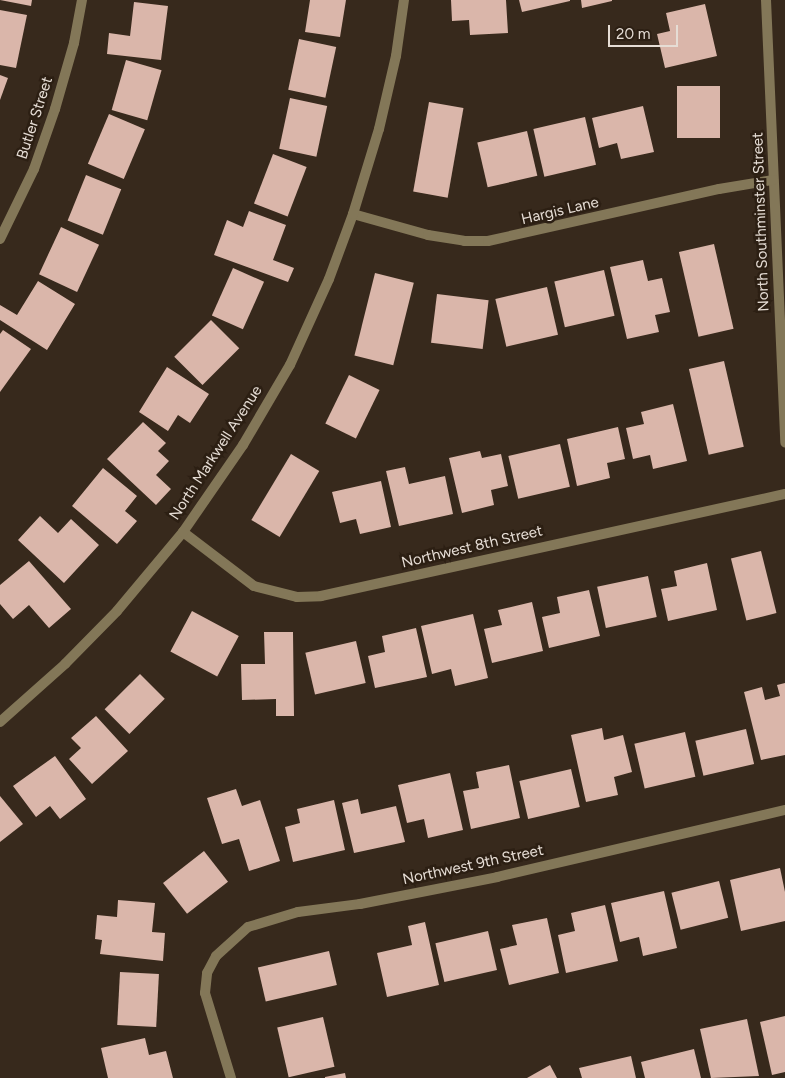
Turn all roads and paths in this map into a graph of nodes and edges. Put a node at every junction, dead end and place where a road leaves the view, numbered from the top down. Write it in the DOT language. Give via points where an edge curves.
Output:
graph roads {
  1 [pos="82,0"];
  2 [pos="404,0"];
  3 [pos="766,0"];
  4 [pos="774,180"];
  5 [pos="353,214"];
  6 [pos="0,239"];
  7 [pos="785,443"];
  8 [pos="785,494"];
  9 [pos="183,532"];
  10 [pos="0,722"];
  11 [pos="785,810"];
  12 [pos="231,1078"];
  1 -- 6 [label="street, Butler Street" via="74,43 34,169"];
  2 -- 5 [label="street, North Markwell Avenue" via="396,56 379,129"];
  3 -- 4 [label="street, North Southminster Street"];
  4 -- 5 [label="street, Hargis Lane" via="719,189 488,241 428,235"];
  4 -- 7 [label="street, North Southminster Street"];
  5 -- 9 [label="street, North Markwell Avenue" via="290,365 243,445"];
  8 -- 9 [label="street, Northwest 8th Street" via="321,596 297,597 254,586"];
  9 -- 10 [label="street, North Markwell Avenue" via="117,611 65,664"];
  11 -- 12 [label="street, Northwest 9th Street" via="497,876 268,918 248,927 216,956 207,973 205,993"];
}
